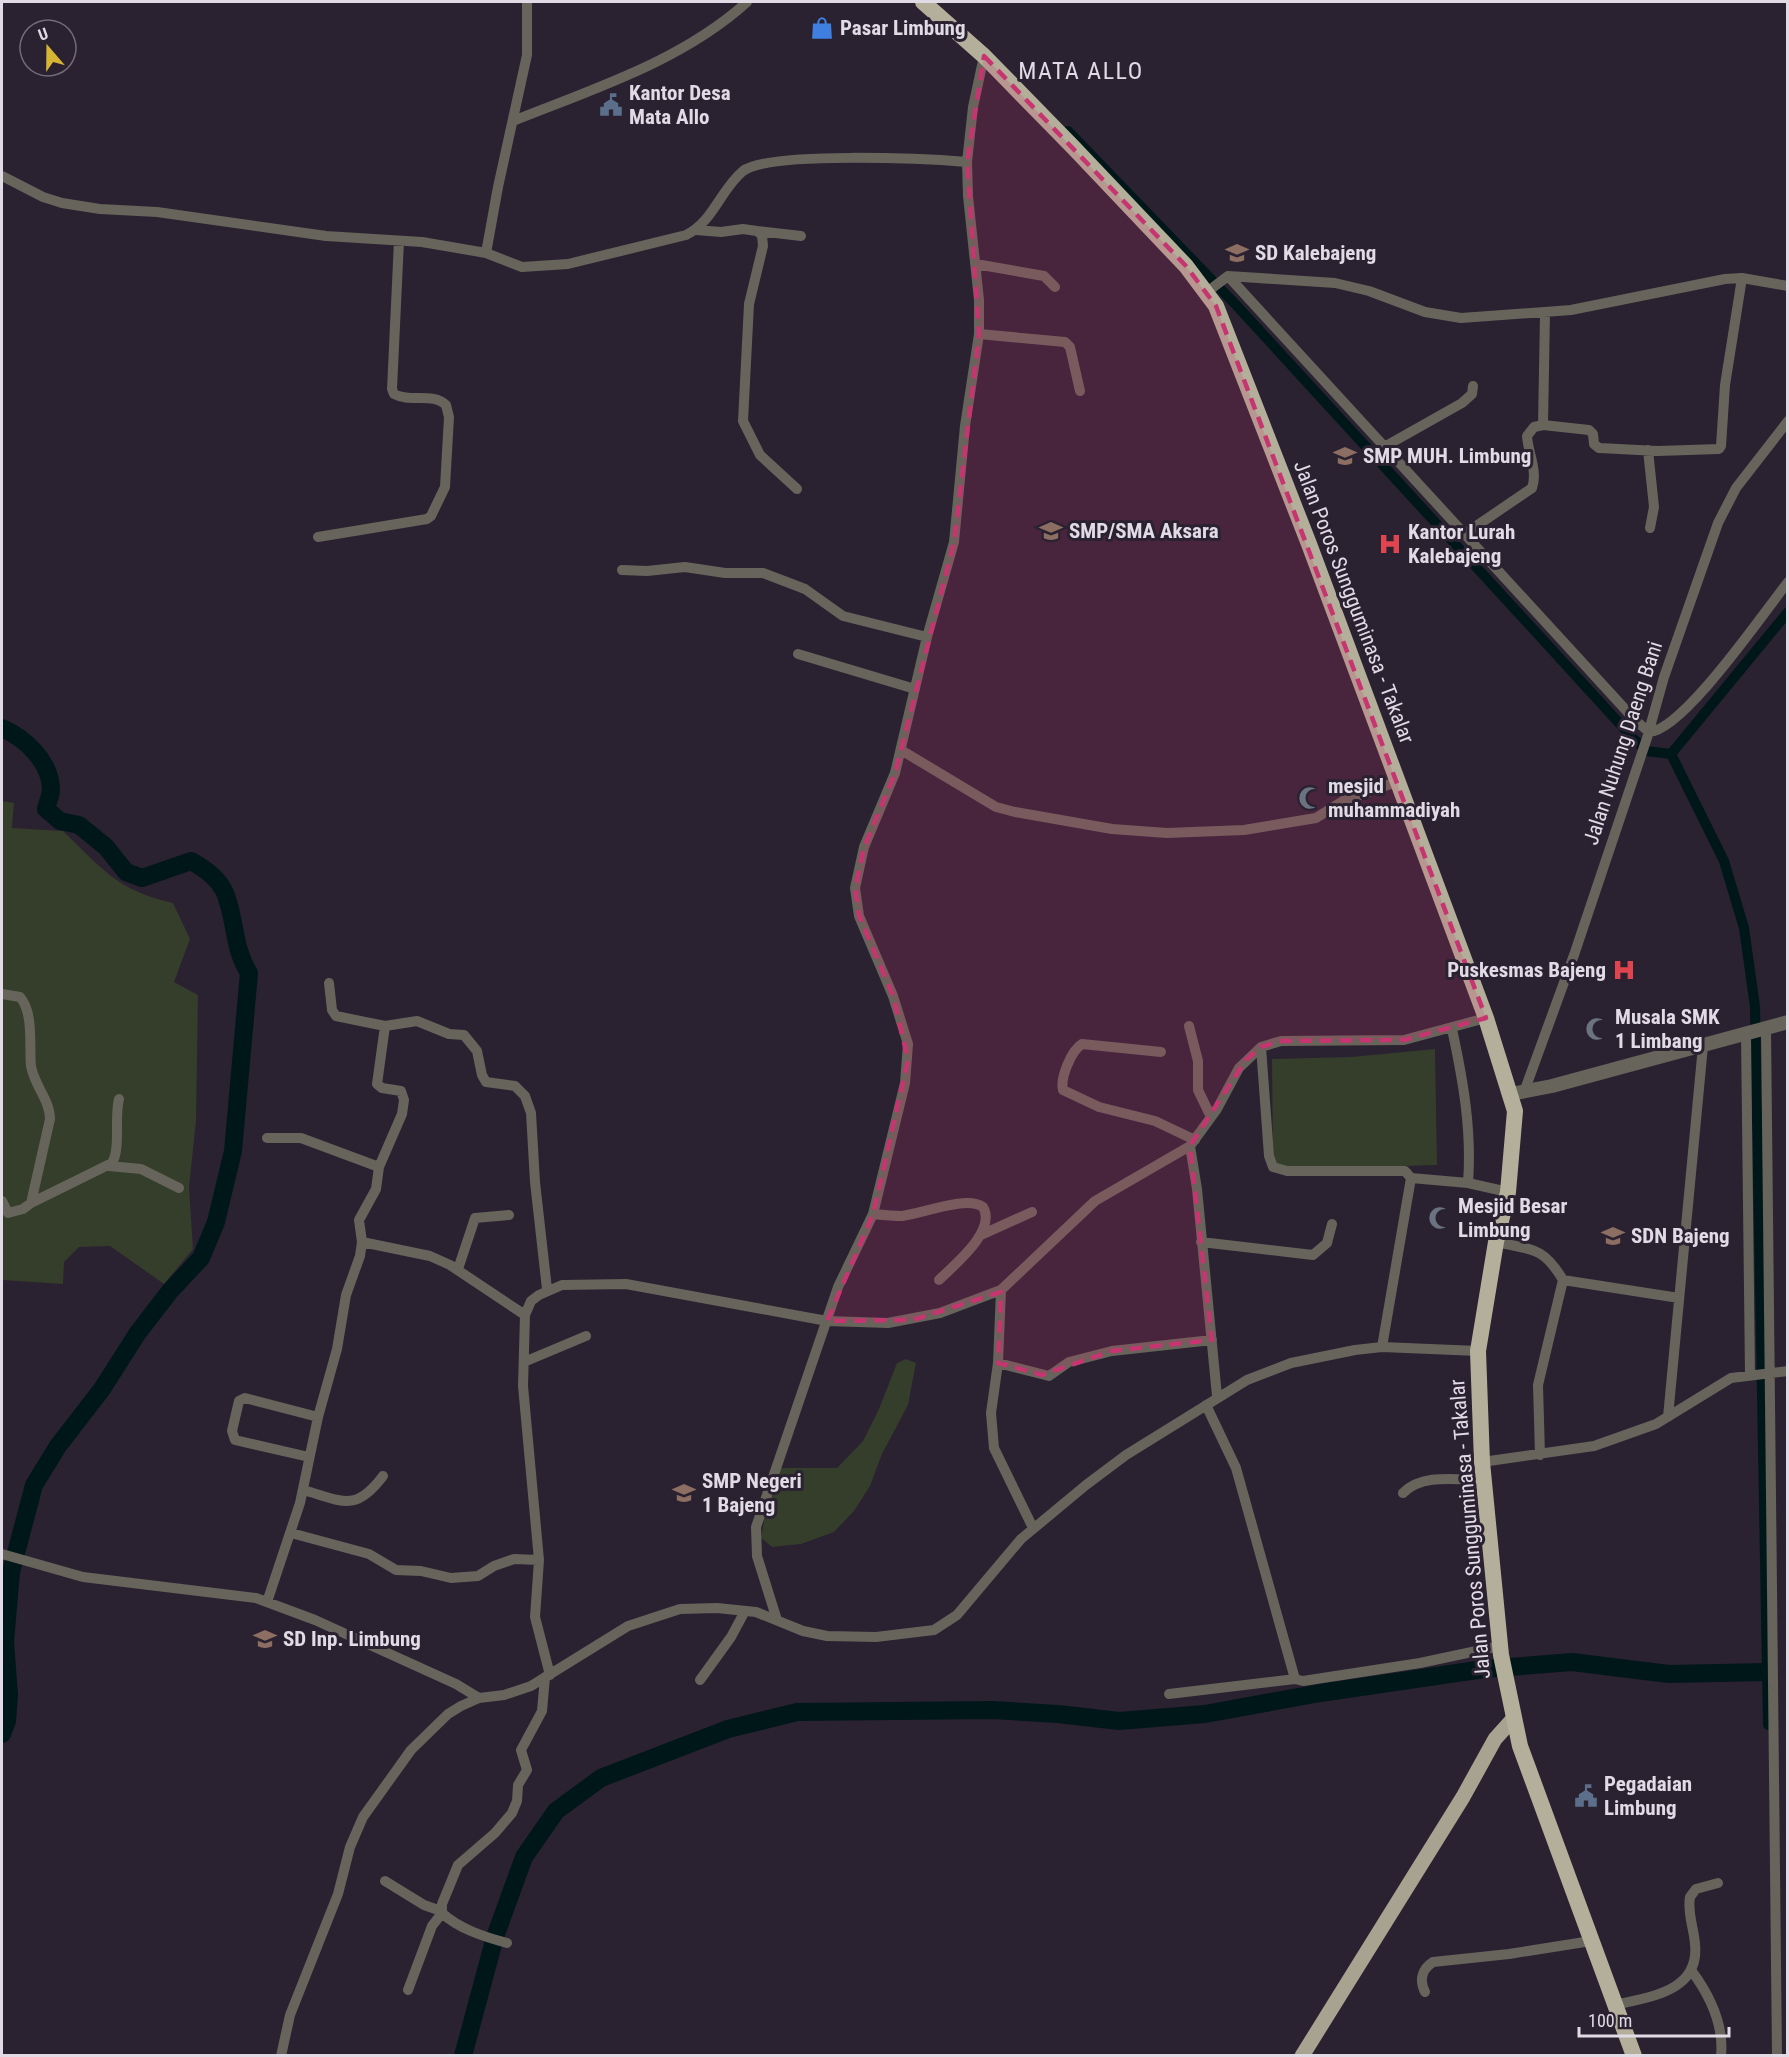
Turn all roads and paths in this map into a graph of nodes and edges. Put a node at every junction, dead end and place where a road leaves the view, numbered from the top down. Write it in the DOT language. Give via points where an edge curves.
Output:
graph roads {
  1 [pos="527,2"];
  2 [pos="747,2"];
  3 [pos="923,2"];
  4 [pos="984,56"];
  5 [pos="513,121"];
  6 [pos="967,162"];
  7 [pos="2,176"];
  8 [pos="696,230"];
  9 [pos="757,231"];
  10 [pos="801,236"];
  11 [pos="399,241"];
  12 [pos="486,253"];
  13 [pos="976,264"];
  14 [pos="1226,276"];
  15 [pos="1742,278"];
  16 [pos="1788,286"];
  17 [pos="1055,287"];
  18 [pos="1212,288"];
  19 [pos="1545,313"];
  20 [pos="979,334"];
  21 [pos="1473,386"];
  22 [pos="1080,391"];
  23 [pos="1788,421"];
  24 [pos="1543,425"];
  25 [pos="1384,447"];
  26 [pos="1648,450"];
  27 [pos="796,489"];
  28 [pos="1650,528"];
  29 [pos="1466,533"];
  30 [pos="318,537"];
  31 [pos="622,570"];
  32 [pos="1788,582"];
  33 [pos="927,637"];
  34 [pos="798,654"];
  35 [pos="915,689"];
  36 [pos="1648,735"];
  37 [pos="901,750"];
  38 [pos="1396,782"];
  39 [pos="329,982"];
  40 [pos="2,994"];
  41 [pos="1486,1018"];
  42 [pos="1788,1022"];
  43 [pos="385,1026"];
  44 [pos="1189,1026"];
  45 [pos="1452,1029"];
  46 [pos="1756,1032"];
  47 [pos="1703,1046"];
  48 [pos="1261,1047"];
  49 [pos="1161,1052"];
  50 [pos="1517,1093"];
  51 [pos="119,1099"];
  52 [pos="1211,1117"];
  53 [pos="267,1138"];
  54 [pos="1193,1143"];
  55 [pos="109,1166"];
  56 [pos="379,1167"];
  57 [pos="1411,1178"];
  58 [pos="1468,1183"];
  59 [pos="179,1188"];
  60 [pos="1508,1192"];
  61 [pos="2,1201"];
  62 [pos="31,1203"];
  63 [pos="1032,1212"];
  64 [pos="873,1214"];
  65 [pos="509,1215"];
  66 [pos="1332,1224"];
  67 [pos="981,1235"];
  68 [pos="362,1242"];
  69 [pos="1201,1242"];
  70 [pos="1496,1242"];
  71 [pos="458,1269"];
  72 [pos="939,1280"];
  73 [pos="1563,1280"];
  74 [pos="547,1290"];
  75 [pos="1001,1290"];
  76 [pos="1679,1298"];
  77 [pos="525,1315"];
  78 [pos="827,1321"];
  79 [pos="586,1336"];
  80 [pos="1212,1341"];
  81 [pos="1382,1347"];
  82 [pos="1478,1351"];
  83 [pos="524,1362"];
  84 [pos="998,1363"];
  85 [pos="1788,1371"];
  86 [pos="1767,1374"];
  87 [pos="1751,1375"];
  88 [pos="1217,1396"];
  89 [pos="1206,1405"];
  90 [pos="318,1417"];
  91 [pos="1668,1417"];
  92 [pos="1540,1455"];
  93 [pos="309,1457"];
  94 [pos="1482,1462"];
  95 [pos="383,1476"];
  96 [pos="1484,1480"];
  97 [pos="303,1490"];
  98 [pos="1403,1493"];
  99 [pos="1033,1528"];
  100 [pos="291,1533"];
  101 [pos="2,1554"];
  102 [pos="539,1560"];
  103 [pos="267,1602"];
  104 [pos="746,1611"];
  105 [pos="777,1620"];
  106 [pos="1502,1657"];
  107 [pos="548,1676"];
  108 [pos="1295,1679"];
  109 [pos="700,1680"];
  110 [pos="1169,1694"];
  111 [pos="479,1698"];
  112 [pos="1513,1719"];
  113 [pos="385,1881"];
  114 [pos="1718,1882"];
  115 [pos="441,1912"];
  116 [pos="1591,1941"];
  117 [pos="505,1942"];
  118 [pos="1691,1970"];
  119 [pos="408,1990"];
  120 [pos="1425,1992"];
  121 [pos="1614,2005"];
  122 [pos="281,2055"];
  123 [pos="1302,2055"];
  124 [pos="1634,2055"];
  125 [pos="1721,2055"];
  126 [pos="1777,2055"];
  1 -- 5 [label="street" via="527,55"];
  2 -- 5 [label="street" via="721,25 665,56"];
  3 -- 4 [label="highway, Jalan Poros Sungguminasa - Takalar"];
  4 -- 6 [label="street"];
  4 -- 18 [label="highway, Jalan Poros Sungguminasa - Takalar"];
  5 -- 12 [label="street"];
  6 -- 8 [label="street" via="815,159 752,167 738,177"];
  6 -- 13 [label="street"];
  7 -- 11 [label="street" via="50,199 92,208 157,212 358,240"];
  8 -- 9 [label="street"];
  8 -- 12 [label="street" via="568,264 522,267"];
  9 -- 10 [label="street"];
  9 -- 27 [label="street" via="764,246 749,304 743,421 760,455"];
  11 -- 12 [label="street"];
  11 -- 30 [label="street" via="392,389 404,398 436,400 446,405 446,487 427,519"];
  13 -- 17 [label="street" via="1044,276"];
  13 -- 20 [label="street"];
  14 -- 18 [label="street"];
  14 -- 19 [label="street" via="1335,283 1451,318"];
  14 -- 25 [label="street"];
  15 -- 16 [label="street"];
  15 -- 19 [label="street"];
  15 -- 26 [label="street" via="1725,385 1721,446 1715,450"];
  18 -- 38 [label="highway, Jalan Poros Sungguminasa - Takalar"];
  19 -- 24 [label="street"];
  20 -- 22 [label="street" via="1065,342 1070,347"];
  20 -- 33 [label="street" via="954,542"];
  21 -- 25 [label="street" via="1472,394 1462,403"];
  23 -- 36 [label="street, Jalan Nuhung Daeng Bani" via="1726,503 1673,650"];
  24 -- 26 [label="street" via="1589,430 1599,448"];
  24 -- 29 [label="street" via="1534,427 1527,436 1534,472 1532,488"];
  25 -- 29 [label="street"];
  26 -- 28 [label="street" via="1654,507"];
  29 -- 36 [label="street"];
  31 -- 33 [label="street" via="685,567 763,573 805,590 843,616"];
  32 -- 36 [label="street" via="1717,675 1672,721"];
  33 -- 35 [label="street"];
  34 -- 35 [label="street"];
  35 -- 37 [label="street"];
  36 -- 50 [label="street, Jalan Nuhung Daeng Bani" via="1548,1031"];
  37 -- 38 [label="street" via="996,807 1112,829 1167,834 1231,832 1316,818 1343,801"];
  37 -- 64 [label="street" via="890,789 864,847 855,888 859,916 893,996 909,1051 898,1118"];
  38 -- 41 [label="highway, Jalan Poros Sungguminasa - Takalar"];
  39 -- 43 [label="street" via="336,1016"];
  40 -- 62 [label="street" via="23,1000 32,1071 50,1113"];
  41 -- 45 [label="street"];
  41 -- 50 [label="highway, Jalan Poros Sungguminasa - Takalar"];
  42 -- 46 [label="street"];
  43 -- 56 [label="street" via="377,1084 401,1091 404,1100 402,1114"];
  43 -- 74 [label="street" via="417,1021 449,1034 464,1035 477,1051 486,1082 515,1086 525,1096 531,1113"];
  44 -- 52 [label="street" via="1198,1061 1198,1090"];
  45 -- 48 [label="street" via="1404,1040 1281,1041"];
  45 -- 58 [label="street" via="1467,1107"];
  46 -- 47 [label="street"];
  46 -- 86 [label="street"];
  46 -- 87 [label="street"];
  47 -- 50 [label="street"];
  47 -- 76 [label="street"];
  48 -- 52 [label="street" via="1239,1068"];
  48 -- 57 [label="street" via="1273,1167 1287,1171 1405,1171"];
  49 -- 54 [label="street" via="1082,1044 1076,1048 1062,1090 1098,1107 1155,1121"];
  50 -- 60 [label="highway, Jalan Poros Sungguminasa - Takalar"];
  51 -- 55 [label="street" via="116,1156"];
  52 -- 54 [label="street"];
  53 -- 56 [label="street" via="301,1138"];
  54 -- 69 [label="street"];
  54 -- 75 [label="street" via="1095,1201"];
  55 -- 59 [label="street" via="141,1169"];
  55 -- 62 [label="street"];
  56 -- 68 [label="street" via="376,1189 359,1220"];
  57 -- 58 [label="street"];
  57 -- 81 [label="street"];
  58 -- 60 [label="street"];
  60 -- 70 [label="highway, Jalan Poros Sungguminasa - Takalar"];
  61 -- 62 [label="street" via="12,1214"];
  63 -- 67 [label="street"];
  64 -- 67 [label="street" via="902,1216 978,1204 986,1215"];
  64 -- 78 [label="street" via="850,1258"];
  65 -- 71 [label="street" via="475,1218"];
  66 -- 69 [label="street" via="1326,1243 1313,1255"];
  67 -- 72 [label="street"];
  68 -- 71 [label="street" via="430,1256"];
  68 -- 90 [label="street"];
  69 -- 80 [label="street"];
  70 -- 73 [label="street" via="1543,1254"];
  70 -- 82 [label="highway, Jalan Poros Sungguminasa - Takalar"];
  71 -- 77 [label="street"];
  73 -- 76 [label="street"];
  73 -- 92 [label="street" via="1538,1385"];
  74 -- 77 [label="street" via="531,1301"];
  74 -- 78 [label="street" via="588,1283 626,1284"];
  75 -- 78 [label="street" via="913,1320"];
  75 -- 84 [label="street"];
  76 -- 91 [label="street"];
  77 -- 83 [label="street"];
  78 -- 105 [label="street" via="756,1527 757,1556"];
  79 -- 83 [label="street"];
  80 -- 84 [label="street" via="1113,1351 1069,1362 1049,1376"];
  80 -- 88 [label="street"];
  81 -- 82 [label="street"];
  81 -- 88 [label="street" via="1291,1363"];
  82 -- 94 [label="highway, Jalan Poros Sungguminasa - Takalar"];
  83 -- 102 [label="street"];
  84 -- 99 [label="street" via="991,1413 993,1448"];
  85 -- 86 [label="street"];
  86 -- 87 [label="street"];
  86 -- 126 [label="street"];
  87 -- 91 [label="street" via="1722,1382"];
  88 -- 89 [label="street"];
  89 -- 99 [label="street" via="1116,1462"];
  89 -- 108 [label="street" via="1236,1468"];
  90 -- 93 [label="street"];
  90 -- 93 [label="street" via="245,1398 239,1401 232,1431 235,1440"];
  91 -- 92 [label="street" via="1593,1446"];
  92 -- 94 [label="street"];
  93 -- 97 [label="street"];
  94 -- 96 [label="highway, Jalan Poros Sungguminasa - Takalar"];
  95 -- 97 [label="street" via="369,1494 354,1502"];
  96 -- 98 [label="street" via="1426,1481"];
  96 -- 106 [label="highway, Jalan Poros Sungguminasa - Takalar"];
  97 -- 100 [label="street"];
  99 -- 105 [label="street" via="996,1566 957,1616 934,1630 843,1637 803,1631"];
  100 -- 102 [label="street" via="369,1554 396,1570 451,1578 478,1576 514,1559"];
  100 -- 103 [label="street"];
  101 -- 103 [label="street" via="94,1579 222,1592"];
  102 -- 107 [label="street" via="535,1617"];
  103 -- 111 [label="street" via="315,1620"];
  104 -- 105 [label="street"];
  104 -- 107 [label="street" via="691,1608 656,1616 628,1626"];
  104 -- 109 [label="street"];
  106 -- 108 [label="street"];
  106 -- 112 [label="highway, Jalan Poros Sungguminasa - Takalar"];
  107 -- 111 [label="street" via="511,1693"];
  107 -- 115 [label="street" via="542,1712 521,1750 527,1770 518,1785 515,1807 495,1833 458,1865"];
  108 -- 110 [label="street"];
  111 -- 122 [label="street" via="448,1714 423,1737 366,1811 290,2015"];
  112 -- 116 [label="highway, Jalan Poros Sungguminasa - Takalar" via="1530,1777"];
  112 -- 123 [label="main road" via="1495,1739"];
  113 -- 115 [label="street"];
  114 -- 118 [label="street" via="1696,1889 1690,1897 1696,1946"];
  115 -- 117 [label="street" via="464,1927"];
  115 -- 119 [label="street"];
  116 -- 120 [label="street" via="1433,1962 1423,1973"];
  116 -- 121 [label="highway, Jalan Poros Sungguminasa - Takalar"];
  118 -- 121 [label="street" via="1672,1990"];
  118 -- 125 [label="street" via="1714,2013"];
  121 -- 124 [label="highway, Jalan Poros Sungguminasa - Takalar"];
}
